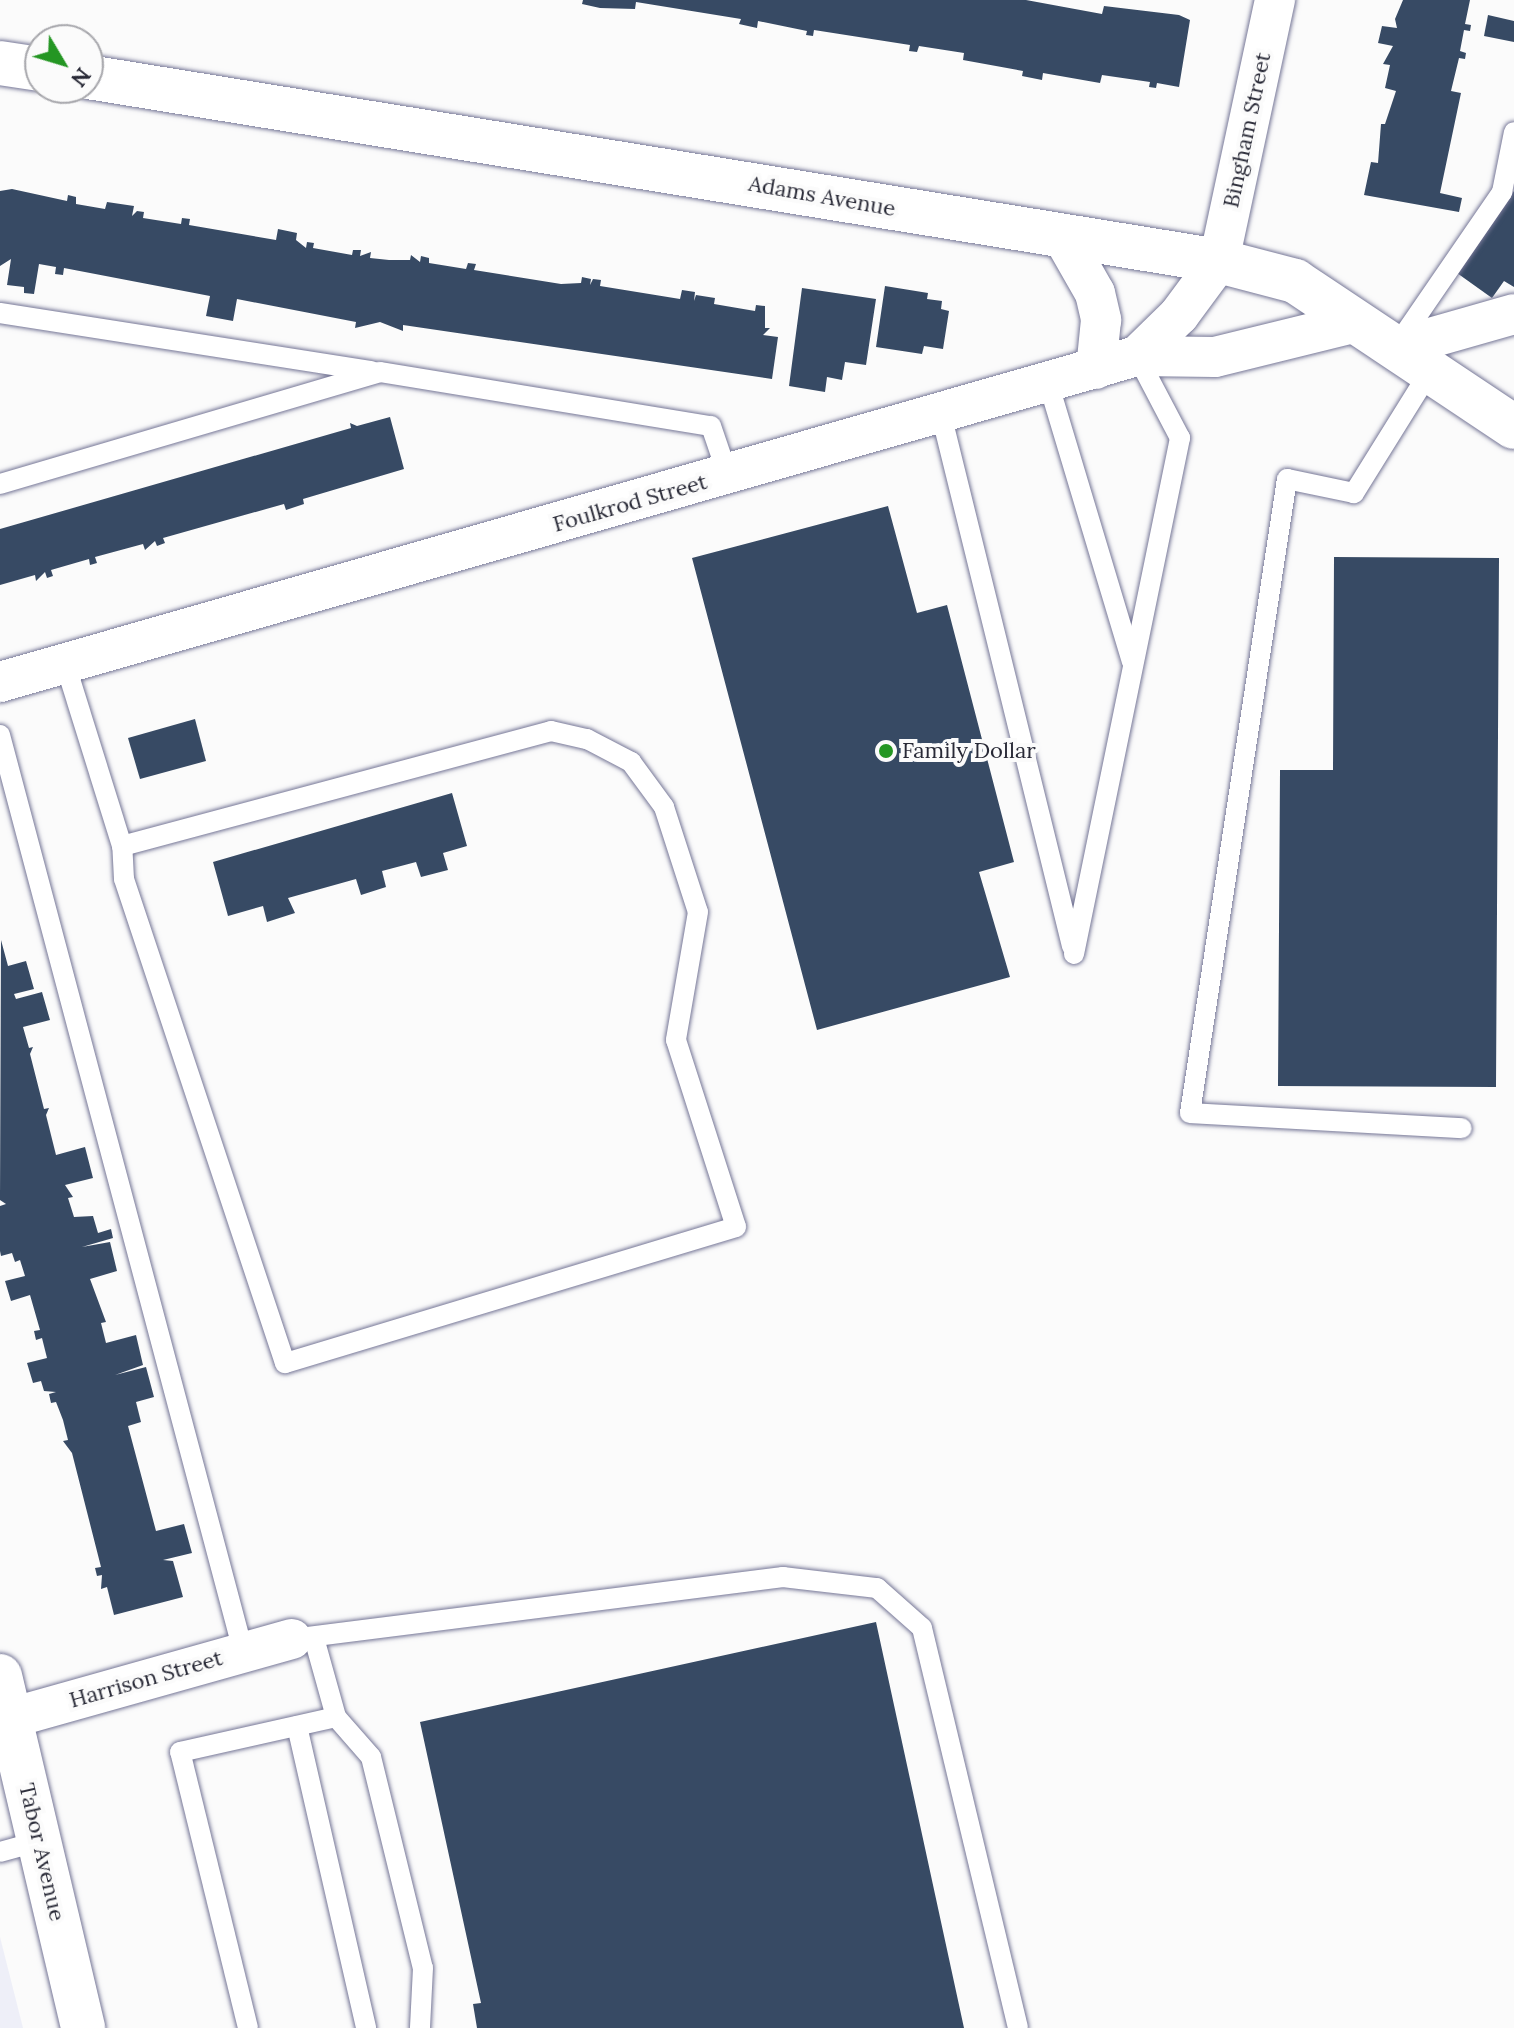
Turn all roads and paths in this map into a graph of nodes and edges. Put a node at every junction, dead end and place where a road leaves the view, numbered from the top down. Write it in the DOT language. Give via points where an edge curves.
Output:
graph roads {
  1 [pos="1275,0"];
  2 [pos="0,63"];
  3 [pos="24,67"];
  4 [pos="104,80"];
  5 [pos="1514,132"];
  6 [pos="1063,237"];
  7 [pos="1219,261"];
  8 [pos="0,313"];
  9 [pos="1514,314"];
  10 [pos="1357,322"];
  11 [pos="1137,356"];
  12 [pos="1412,359"];
  13 [pos="1096,369"];
  14 [pos="380,372"];
  15 [pos="1048,382"];
  16 [pos="941,414"];
  17 [pos="1514,427"];
  18 [pos="728,476"];
  19 [pos="0,484"];
  20 [pos="65,663"];
  21 [pos="1133,666"];
  22 [pos="0,682"];
  23 [pos="0,735"];
  24 [pos="122,846"];
  25 [pos="1462,1128"];
  26 [pos="303,1638"];
  27 [pos="243,1651"];
  28 [pos="0,1676"];
  29 [pos="336,1717"];
  30 [pos="5,1720"];
  31 [pos="297,1726"];
  32 [pos="20,1847"];
  33 [pos="83,2028"];
  34 [pos="248,2028"];
  35 [pos="366,2028"];
  36 [pos="420,2028"];
  37 [pos="1018,2028"];
  1 -- 7 [label="street, Bingham Street"];
  2 -- 3 [label="main road"];
  4 -- 6 [label="main road, Adams Avenue"];
  5 -- 12 [label="lane" via="1502,192"];
  6 -- 7 [label="main road, Adams Avenue"];
  6 -- 13 [label="street" via="1095,293 1101,320"];
  7 -- 10 [label="main road, Adams Avenue" via="1295,281"];
  7 -- 11 [label="street, Foulkrod Street" via="1179,315"];
  8 -- 14 [label="lane"];
  9 -- 12 [label="street"];
  10 -- 11 [label="street" via="1215,357"];
  10 -- 12 [label="main road, Adams Avenue"];
  11 -- 13 [label="street, Foulkrod Street"];
  11 -- 21 [label="lane" via="1180,438"];
  12 -- 17 [label="main road, Adams Avenue"];
  12 -- 25 [label="lane" via="1354,493 1287,479 1190,1113"];
  13 -- 15 [label="street, Foulkrod Street"];
  14 -- 18 [label="lane" via="711,426"];
  14 -- 19 [label="lane"];
  15 -- 16 [label="street, Foulkrod Street"];
  15 -- 21 [label="lane"];
  16 -- 18 [label="street, Foulkrod Street"];
  16 -- 21 [label="lane" via="1074,954"];
  18 -- 20 [label="street, Foulkrod Street"];
  20 -- 22 [label="street, Foulkrod Street"];
  20 -- 24 [label="lane"];
  23 -- 27 [label="lane"];
  24 -- 24 [label="lane" via="551,731 587,739 631,762 664,807 698,912 676,1040 736,1227 285,1363 124,879"];
  26 -- 27 [label="street, Harrison Street"];
  26 -- 29 [label="lane"];
  26 -- 37 [label="lane" via="783,1577 877,1588 922,1628"];
  27 -- 30 [label="street, Harrison Street"];
  28 -- 30 [label="main road, Tabor Avenue"];
  29 -- 31 [label="lane"];
  29 -- 36 [label="lane" via="371,1757 423,1968"];
  30 -- 32 [label="main road, Tabor Avenue"];
  31 -- 34 [label="lane" via="180,1752"];
  31 -- 35 [label="lane"];
  32 -- 33 [label="main road, Tabor Avenue"];
}
